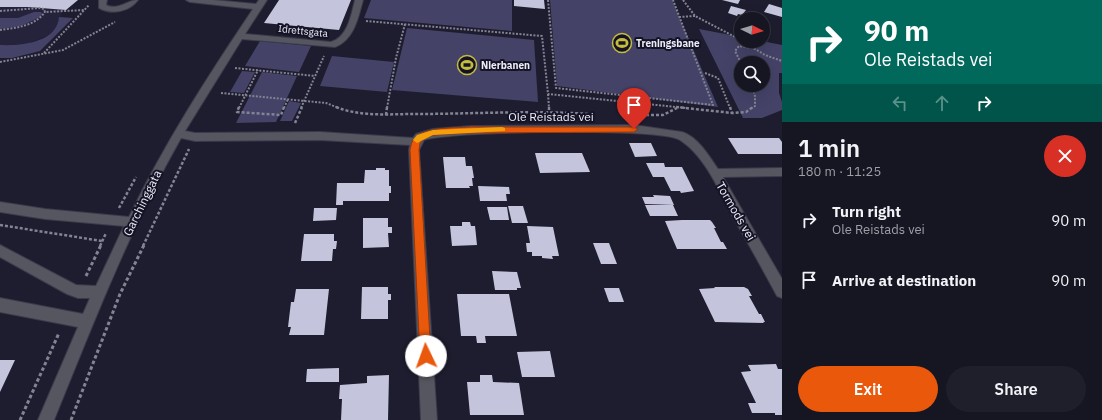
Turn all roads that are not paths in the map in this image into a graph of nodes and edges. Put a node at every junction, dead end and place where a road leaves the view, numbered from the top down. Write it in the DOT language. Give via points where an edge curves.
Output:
graph roads {
  1 [pos="103,0"];
  2 [pos="134,0"];
  3 [pos="190,0"];
  4 [pos="359,0"];
  5 [pos="261,3"];
  6 [pos="240,36"];
  7 [pos="178,134"];
  8 [pos="682,136"];
  9 [pos="418,140"];
  10 [pos="782,172"];
  11 [pos="714,173"];
  12 [pos="0,207"];
  13 [pos="133,222"];
  14 [pos="0,251"];
  15 [pos="100,292"];
  16 [pos="782,292"];
  17 [pos="0,304"];
  18 [pos="87,322"];
  19 [pos="46,420"];
  20 [pos="429,420"];
  1 -- 2 [label="street" via="102,6 112,9 127,6"];
  3 -- 5 [label="street"];
  4 -- 6 [label="street, Idrettsgata" via="350,27 338,44"];
  5 -- 6 [label="street, Garchinggata"];
  6 -- 7 [label="street, Garchinggata"];
  7 -- 9 [label="street, Ole Reistads vei" via="195,137 290,136"];
  7 -- 13 [label="street, Garchinggata"];
  8 -- 9 [label="street, Ole Reistads vei" via="634,129 494,130 433,133"];
  8 -- 11 [label="street, Tormods vei" via="698,149"];
  9 -- 20 [label="street" via="414,150"];
  10 -- 11 [label="street"];
  11 -- 16 [label="street, Tormods vei"];
  12 -- 13 [label="street"];
  13 -- 15 [label="street, Garchinggata"];
  14 -- 15 [label="street" via="72,290"];
  15 -- 18 [label="street, Garchinggata"];
  17 -- 18 [label="street"];
  18 -- 19 [label="street, Garchinggata"];
}
